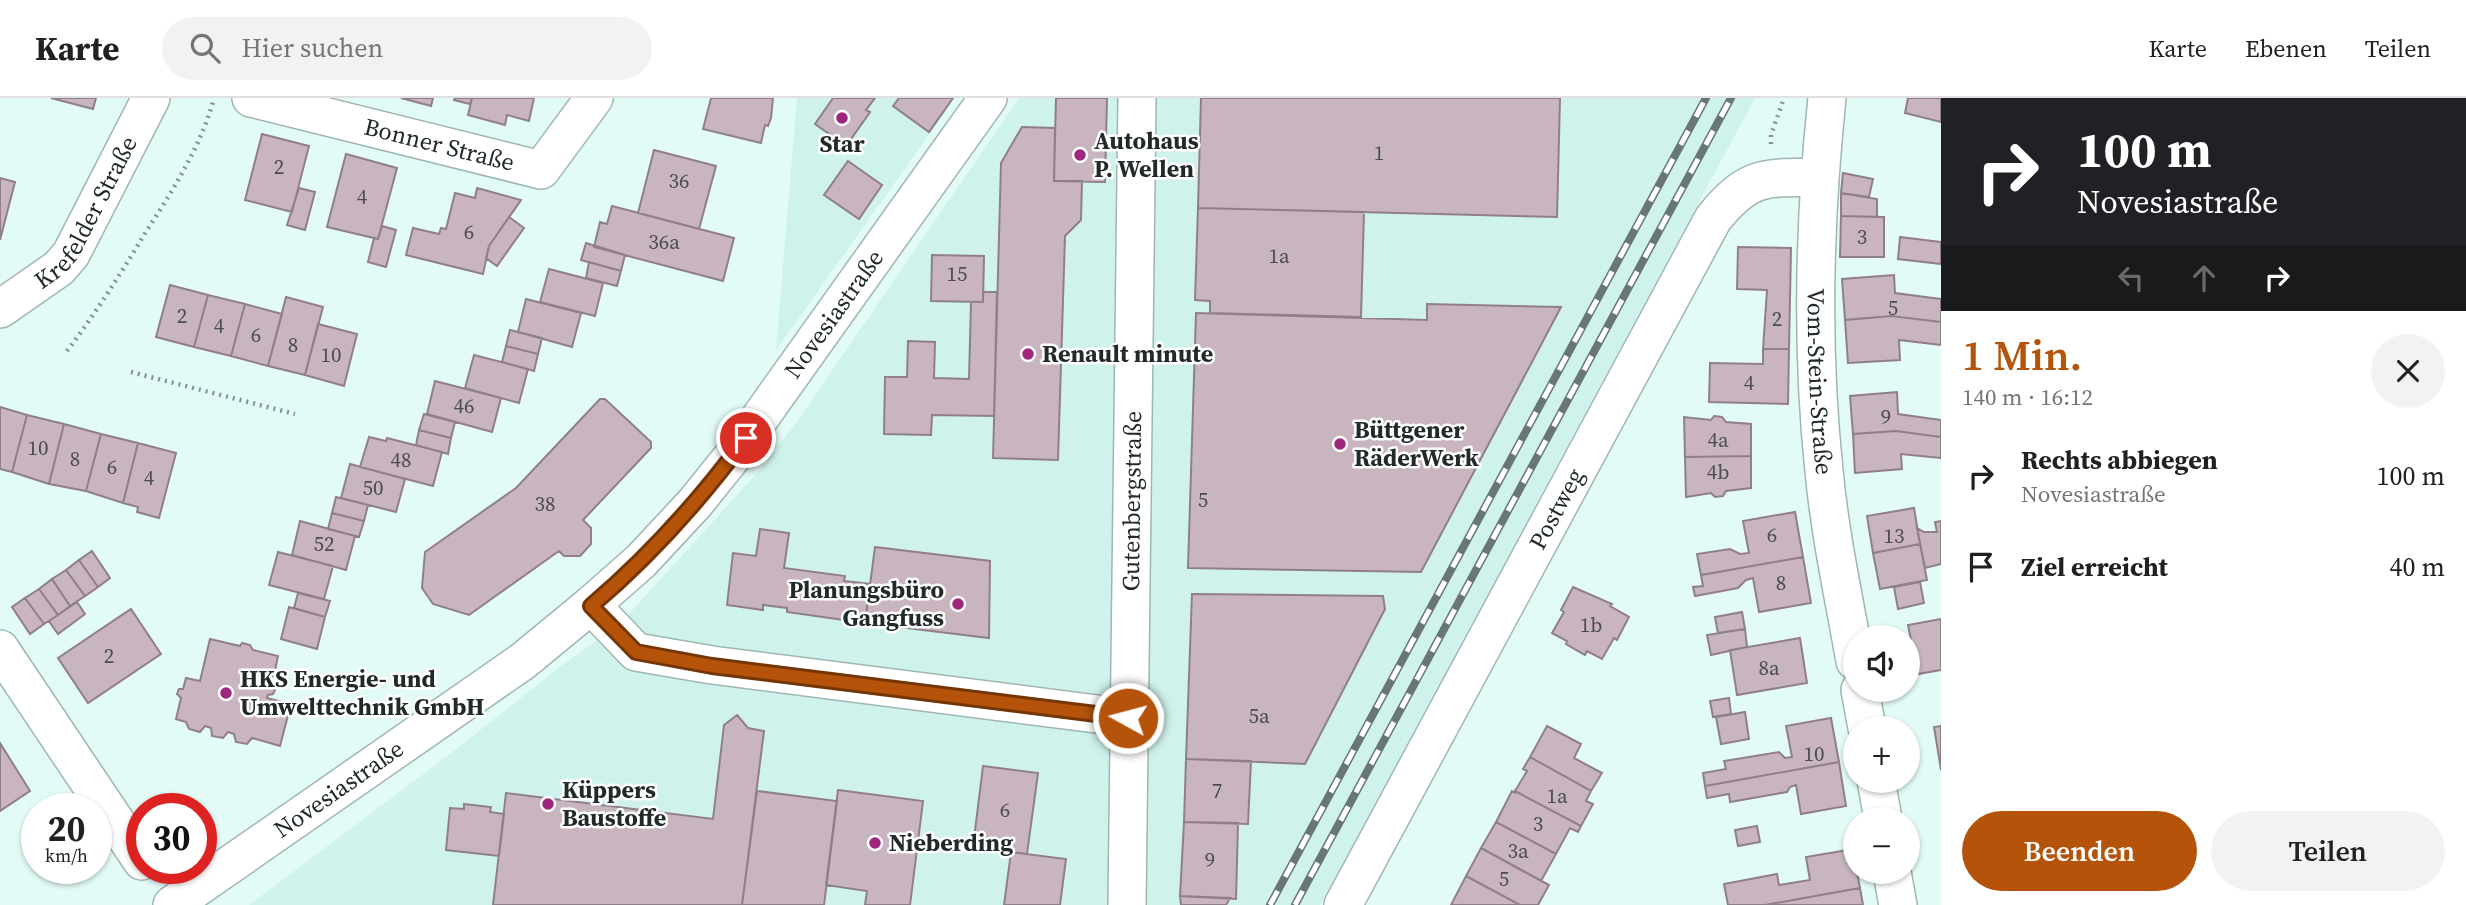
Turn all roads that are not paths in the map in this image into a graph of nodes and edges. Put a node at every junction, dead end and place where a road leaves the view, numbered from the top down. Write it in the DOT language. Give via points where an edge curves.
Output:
graph roads {
  1 [pos="151,98"];
  2 [pos="251,98"];
  3 [pos="594,98"];
  4 [pos="988,98"];
  5 [pos="1137,98"];
  6 [pos="1827,98"];
  7 [pos="1819,177"];
  8 [pos="0,309"];
  9 [pos="591,606"];
  10 [pos="1849,625"];
  11 [pos="0,649"];
  12 [pos="1128,718"];
  13 [pos="126,837"];
  14 [pos="157,884"];
  15 [pos="1894,884"];
  16 [pos="172,905"];
  17 [pos="1127,905"];
  18 [pos="1343,905"];
  19 [pos="1898,905"];
  1 -- 8 [label="street, Krefelder Straße" via="71,254 59,268"];
  2 -- 3 [label="street, Bonner Straße" via="541,170"];
  4 -- 9 [label="street, Novesiastraße" via="708,488 641,561"];
  5 -- 12 [label="street, Gutenbergstraße"];
  6 -- 7 [label="street, Vom-Stein-Straße"];
  7 -- 10 [label="street, Vom-Stein-Straße" via="1816,352 1820,429"];
  7 -- 18 [label="street, Postweg" via="1769,177 1739,191 1713,219"];
  9 -- 12 [label="street" via="636,652 712,666"];
  9 -- 16 [label="street, Novesiastraße" via="512,668"];
  11 -- 13 [label="street"];
  12 -- 17 [label="street, Gutenbergstraße"];
  14 -- 16 [label="street"];
  15 -- 19 [label="street"];
}
